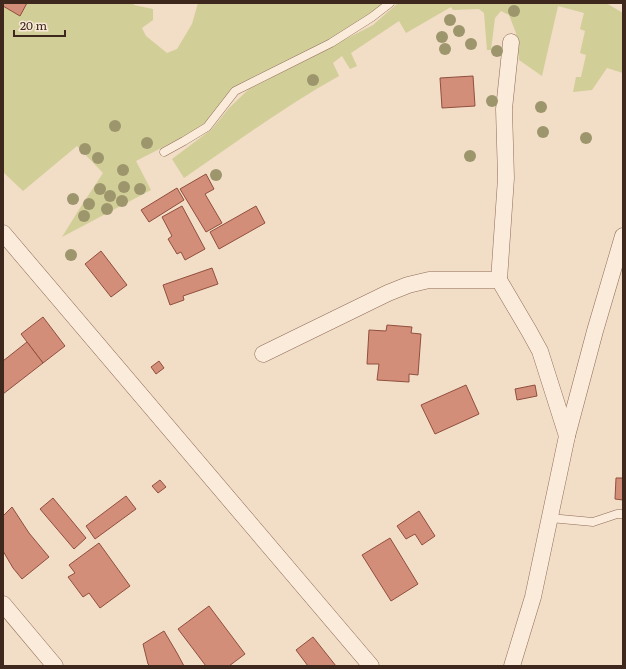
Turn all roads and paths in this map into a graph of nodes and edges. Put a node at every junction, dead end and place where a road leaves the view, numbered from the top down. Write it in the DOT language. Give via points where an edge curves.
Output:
graph roads {
  1 [pos="390,3"];
  2 [pos="511,42"];
  3 [pos="164,152"];
  4 [pos="3,233"];
  5 [pos="623,236"];
  6 [pos="499,280"];
  7 [pos="263,354"];
  8 [pos="567,436"];
  9 [pos="623,514"];
  10 [pos="550,518"];
  11 [pos="3,604"];
  12 [pos="55,666"];
  13 [pos="372,666"];
  14 [pos="512,666"];
  1 -- 3 [label="lane" via="331,43 235,91 207,127"];
  2 -- 6 [label="street" via="504,109 506,178"];
  4 -- 13 [label="street"];
  5 -- 8 [label="street"];
  6 -- 7 [label="street" via="429,280 408,285"];
  6 -- 8 [label="street" via="540,352"];
  8 -- 10 [label="street"];
  9 -- 10 [label="lane" via="593,522"];
  10 -- 14 [label="street" via="533,597"];
  11 -- 12 [label="street"];
}
